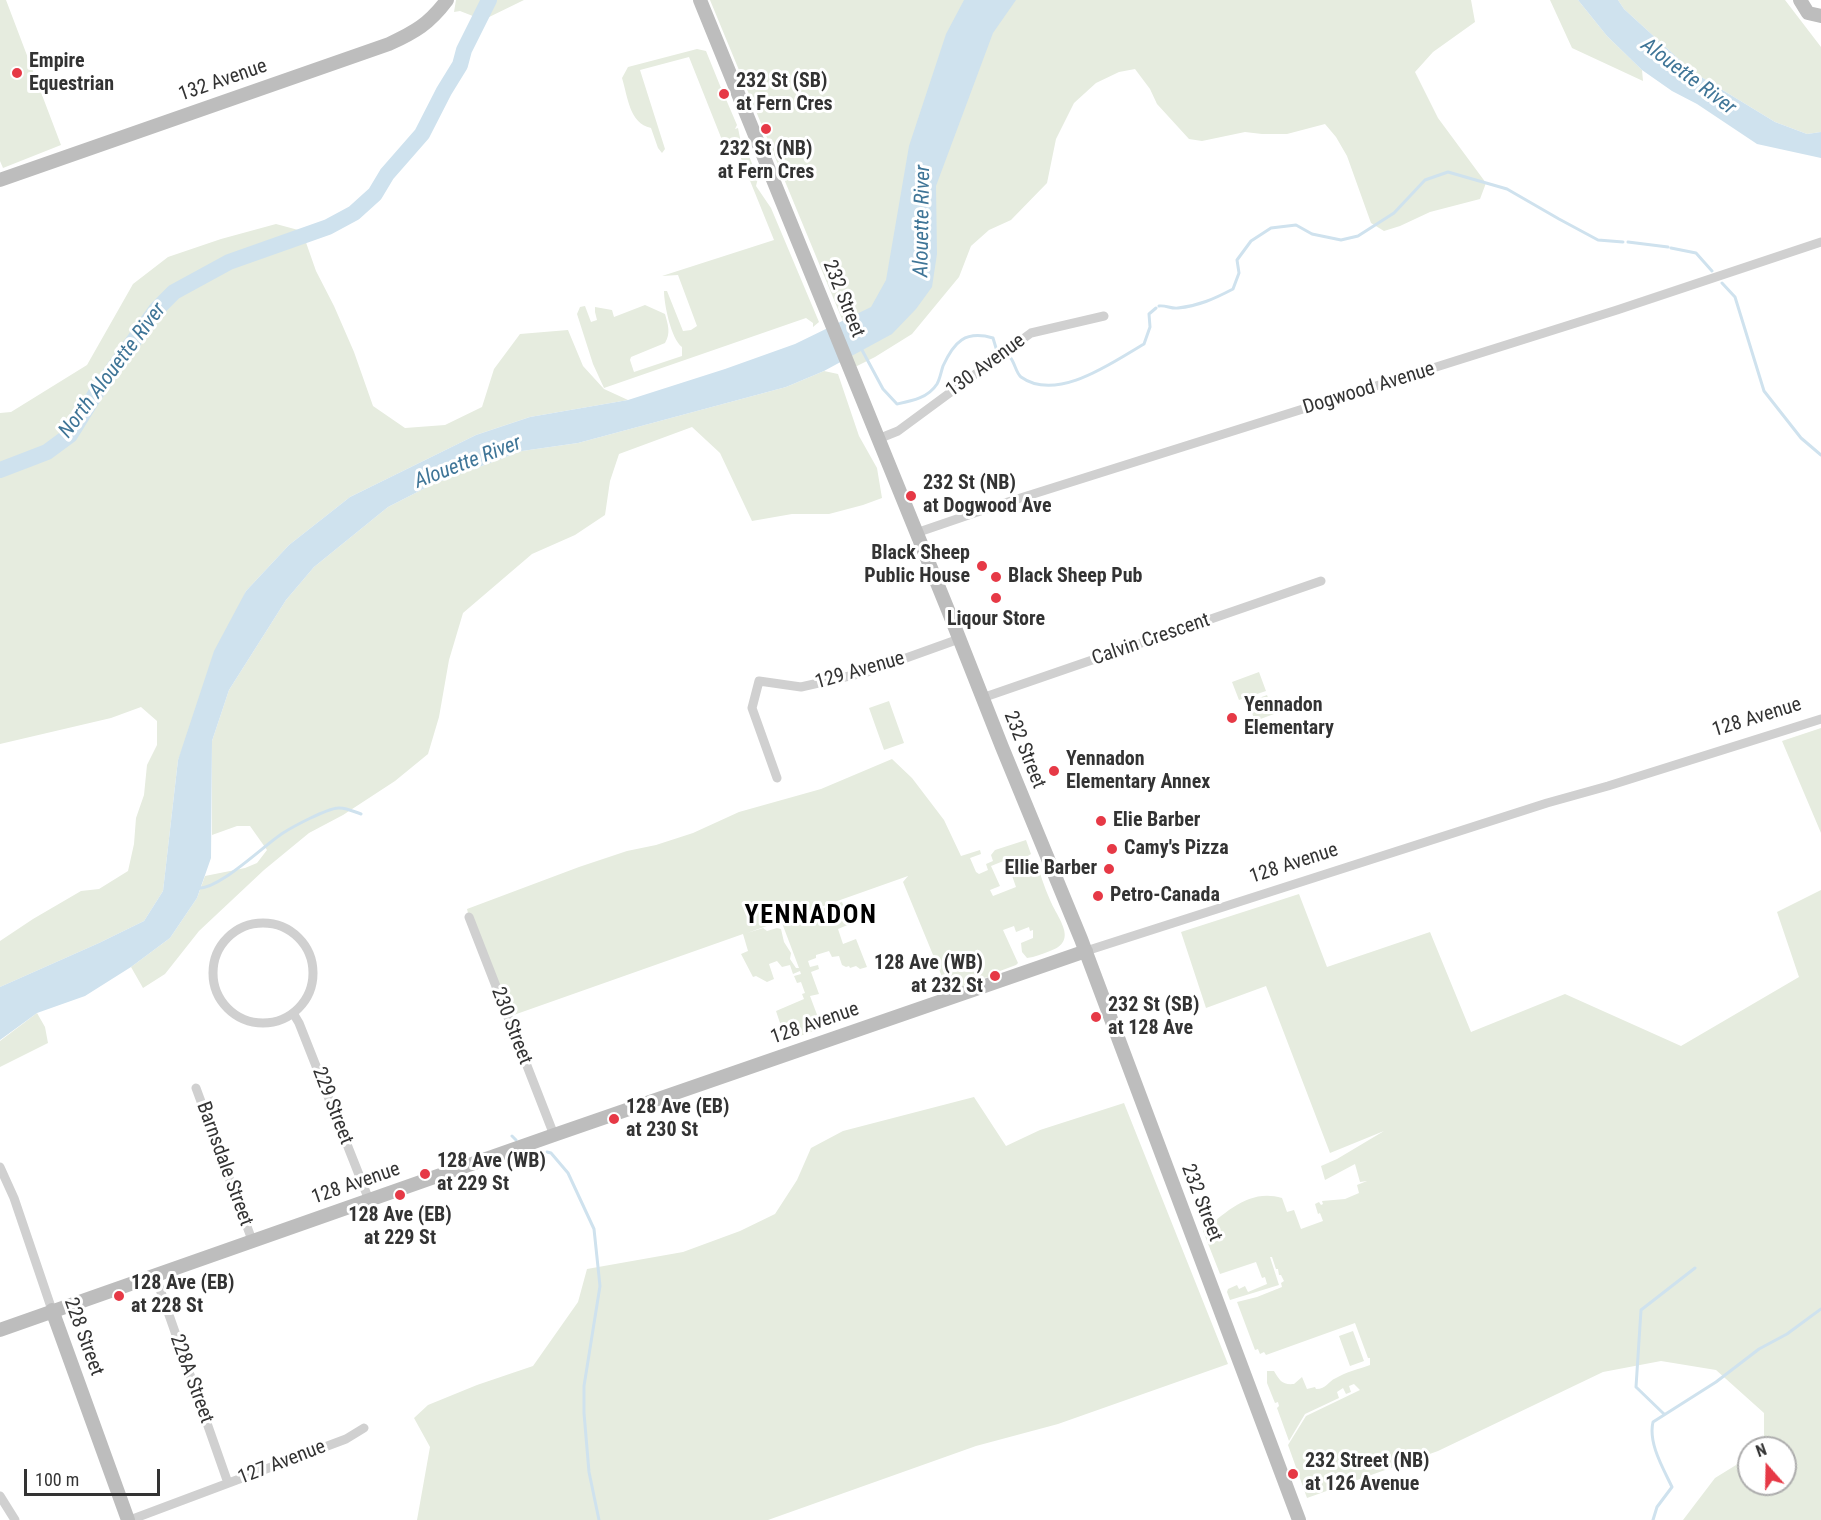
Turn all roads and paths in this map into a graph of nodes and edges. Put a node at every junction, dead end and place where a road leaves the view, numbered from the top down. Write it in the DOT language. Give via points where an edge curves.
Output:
graph roads {
  1 [pos="447,0"];
  2 [pos="699,0"];
  3 [pos="1800,0"];
  4 [pos="1817,16"];
  5 [pos="1821,28"];
  6 [pos="0,180"];
  7 [pos="1821,242"];
  8 [pos="1104,316"];
  9 [pos="878,439"];
  10 [pos="916,533"];
  11 [pos="1321,581"];
  12 [pos="959,639"];
  13 [pos="982,698"];
  14 [pos="1821,719"];
  15 [pos="777,778"];
  16 [pos="469,917"];
  17 [pos="1086,951"];
  18 [pos="292,1013"];
  19 [pos="196,1088"];
  20 [pos="554,1135"];
  21 [pos="0,1167"];
  22 [pos="369,1200"];
  23 [pos="252,1240"];
  24 [pos="154,1275"];
  25 [pos="52,1310"];
  26 [pos="0,1330"];
  27 [pos="364,1428"];
  28 [pos="228,1483"];
  29 [pos="0,1496"];
  30 [pos="15,1520"];
  31 [pos="129,1520"];
  32 [pos="1299,1520"];
  1 -- 6 [label="main road, 132 Avenue" via="420,29 389,44"];
  2 -- 9 [label="main road, 232 Street"];
  3 -- 4 [label="main road" via="1804,9"];
  4 -- 5 [label="main road"];
  7 -- 10 [label="street, Dogwood Avenue"];
  8 -- 9 [label="street, 130 Avenue" via="1031,333 898,431"];
  9 -- 10 [label="main road, 232 Street"];
  10 -- 12 [label="main road, 232 Street"];
  11 -- 13 [label="street, Calvin Crescent"];
  12 -- 13 [label="main road, 232 Street"];
  12 -- 15 [label="street, 129 Avenue" via="867,672 801,687 759,681 752,708"];
  13 -- 17 [label="main road, 232 Street"];
  14 -- 17 [label="street, 128 Avenue"];
  16 -- 20 [label="street, 230 Street"];
  17 -- 20 [label="main road, 128 Avenue"];
  17 -- 32 [label="main road, 232 Street"];
  18 -- 18 [label="street" via="311,987 312,962 306,947 295,935 273,924 248,926 234,933 218,952 214,968 217,992 226,1006 254,1022 270,1022"];
  18 -- 22 [label="street, 229 Street"];
  19 -- 23 [label="street, Barnsdale Street"];
  20 -- 22 [label="main road, 128 Avenue"];
  21 -- 25 [label="street, 228 Street"];
  22 -- 23 [label="main road, 128 Avenue"];
  23 -- 24 [label="main road, 128 Avenue"];
  24 -- 25 [label="main road, 128 Avenue"];
  24 -- 28 [label="street, 228A Street"];
  25 -- 26 [label="main road, 128 Avenue"];
  25 -- 31 [label="main road, 228 Street"];
  27 -- 28 [label="street, 127 Avenue" via="346,1439"];
  28 -- 31 [label="street, 127 Avenue"];
  29 -- 30 [label="street"];
}
